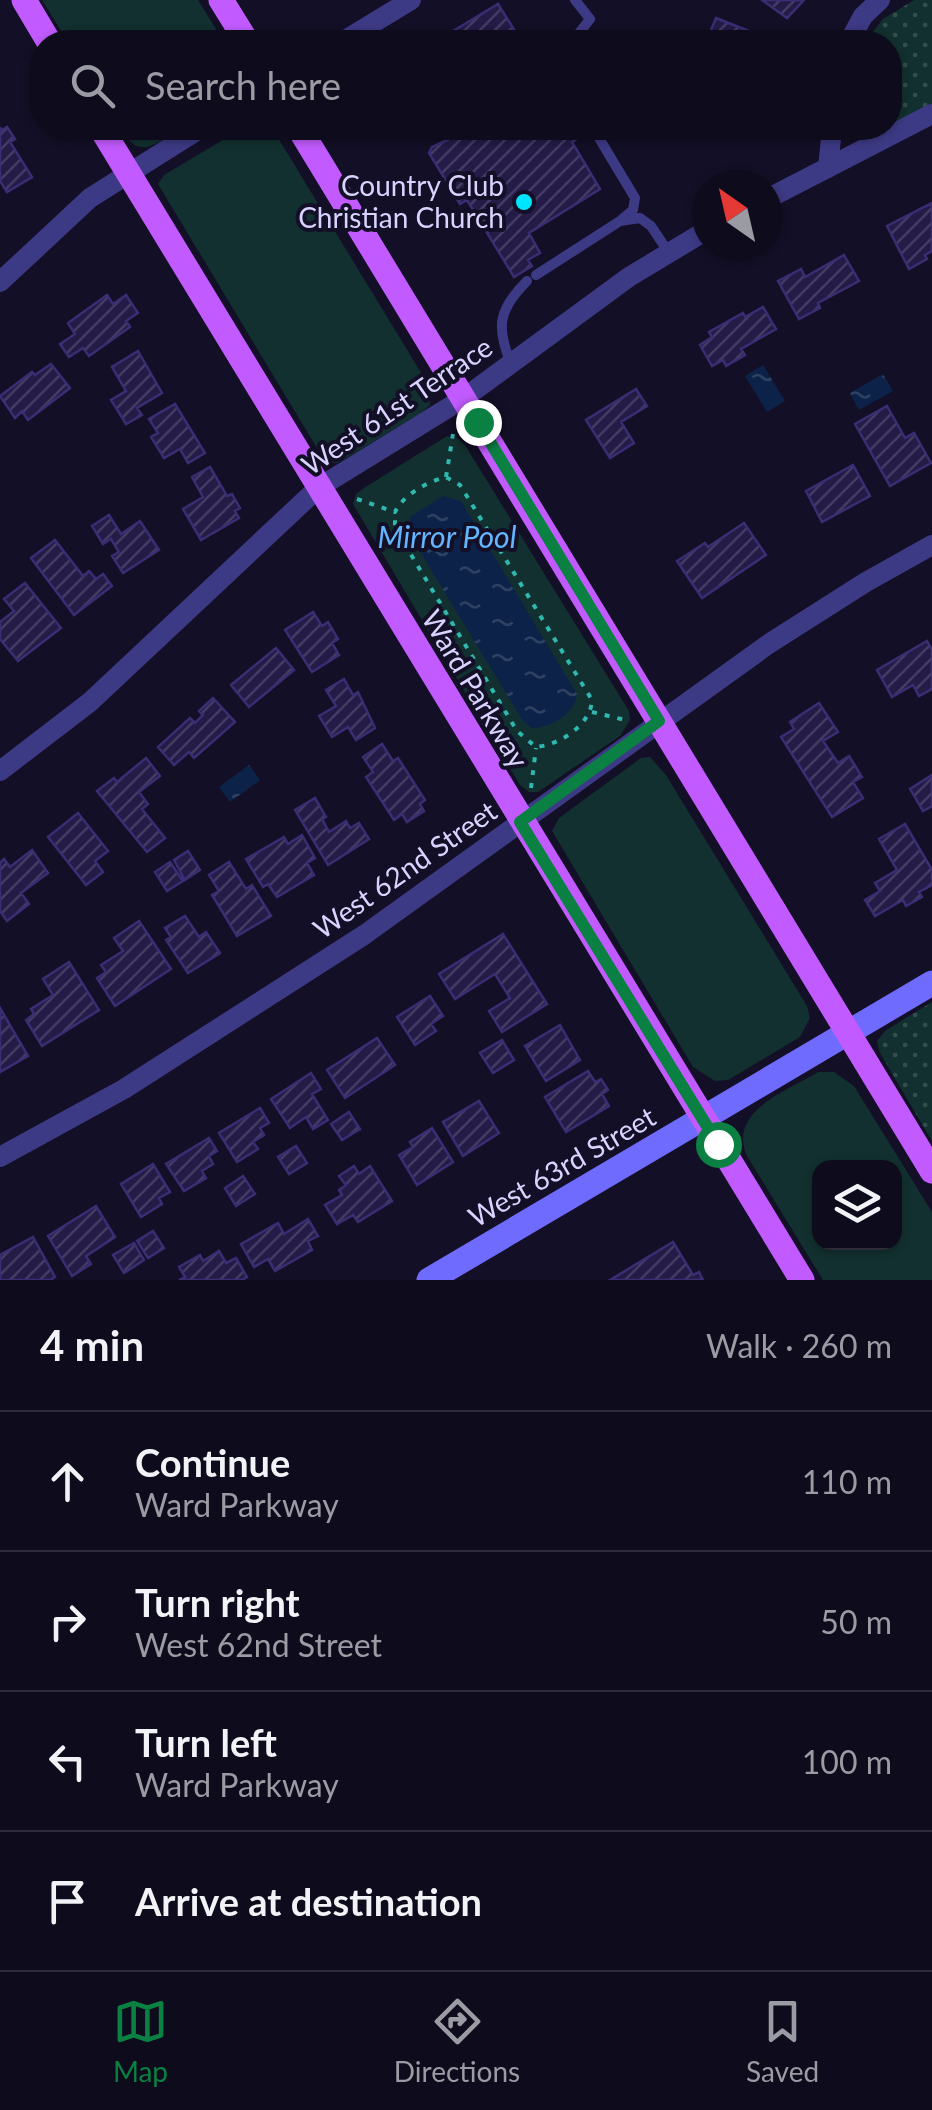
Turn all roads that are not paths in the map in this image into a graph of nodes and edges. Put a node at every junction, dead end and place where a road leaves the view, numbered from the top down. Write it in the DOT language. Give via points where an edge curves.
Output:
graph roads {
  1 [pos="24,0"];
  2 [pos="221,0"];
  3 [pos="411,0"];
  4 [pos="575,0"];
  5 [pos="880,0"];
  6 [pos="42,30"];
  7 [pos="240,30"];
  8 [pos="362,30"];
  9 [pos="581,30"];
  10 [pos="855,30"];
  11 [pos="932,114"];
  12 [pos="902,130"];
  13 [pos="108,140"];
  14 [pos="182,140"];
  15 [pos="306,140"];
  16 [pos="601,140"];
  17 [pos="831,140"];
  18 [pos="882,140"];
  19 [pos="828,168"];
  20 [pos="128,172"];
  21 [pos="782,192"];
  22 [pos="620,221"];
  23 [pos="692,239"];
  24 [pos="669,253"];
  25 [pos="0,282"];
  26 [pos="510,364"];
  27 [pos="464,398"];
  28 [pos="318,488"];
  29 [pos="932,546"];
  30 [pos="659,721"];
  31 [pos="0,771"];
  32 [pos="520,822"];
  33 [pos="932,984"];
  34 [pos="848,1033"];
  35 [pos="703,1119"];
  36 [pos="0,1158"];
  37 [pos="932,1171"];
  38 [pos="429,1280"];
  39 [pos="802,1280"];
  1 -- 6 [label="main road"];
  2 -- 7 [label="main road"];
  3 -- 8 [label="street"];
  4 -- 9 [label="lane" via="590,19"];
  5 -- 10 [label="street"];
  11 -- 12 [label="street"];
  13 -- 20 [label="main road, Ward Parkway"];
  14 -- 20 [label="street"];
  15 -- 27 [label="main road"];
  16 -- 22 [label="lane" via="635,198"];
  17 -- 19 [label="street"];
  18 -- 19 [label="street"];
  19 -- 21 [label="street"];
  20 -- 25 [label="street" via="90,198"];
  20 -- 28 [label="main road, Ward Parkway"];
  22 -- 24 [label="lane" via="640,218"];
  22 -- 26 [label="lane" via="512,296 500,339"];
  23 -- 24 [label="street, West 61st Terrace"];
  24 -- 26 [label="street, West 61st Terrace"];
  26 -- 27 [label="street, West 61st Terrace"];
  27 -- 28 [label="street, West 61st Terrace"];
  27 -- 30 [label="main road"];
  28 -- 31 [label="street, West 61st Terrace" via="90,702"];
  28 -- 32 [label="main road, Ward Parkway"];
  29 -- 30 [label="street, West 62nd Street" via="770,643"];
  30 -- 32 [label="street, West 62nd Street"];
  30 -- 34 [label="main road"];
  32 -- 35 [label="main road, Ward Parkway"];
  32 -- 36 [label="street, West 62nd Street" via="364,935 124,1089"];
  33 -- 34 [label="main road, West 63rd Street"];
  34 -- 35 [label="main road, West 63rd Street"];
  34 -- 37 [label="main road"];
  35 -- 38 [label="main road, West 63rd Street"];
  35 -- 39 [label="main road, Ward Parkway"];
}
